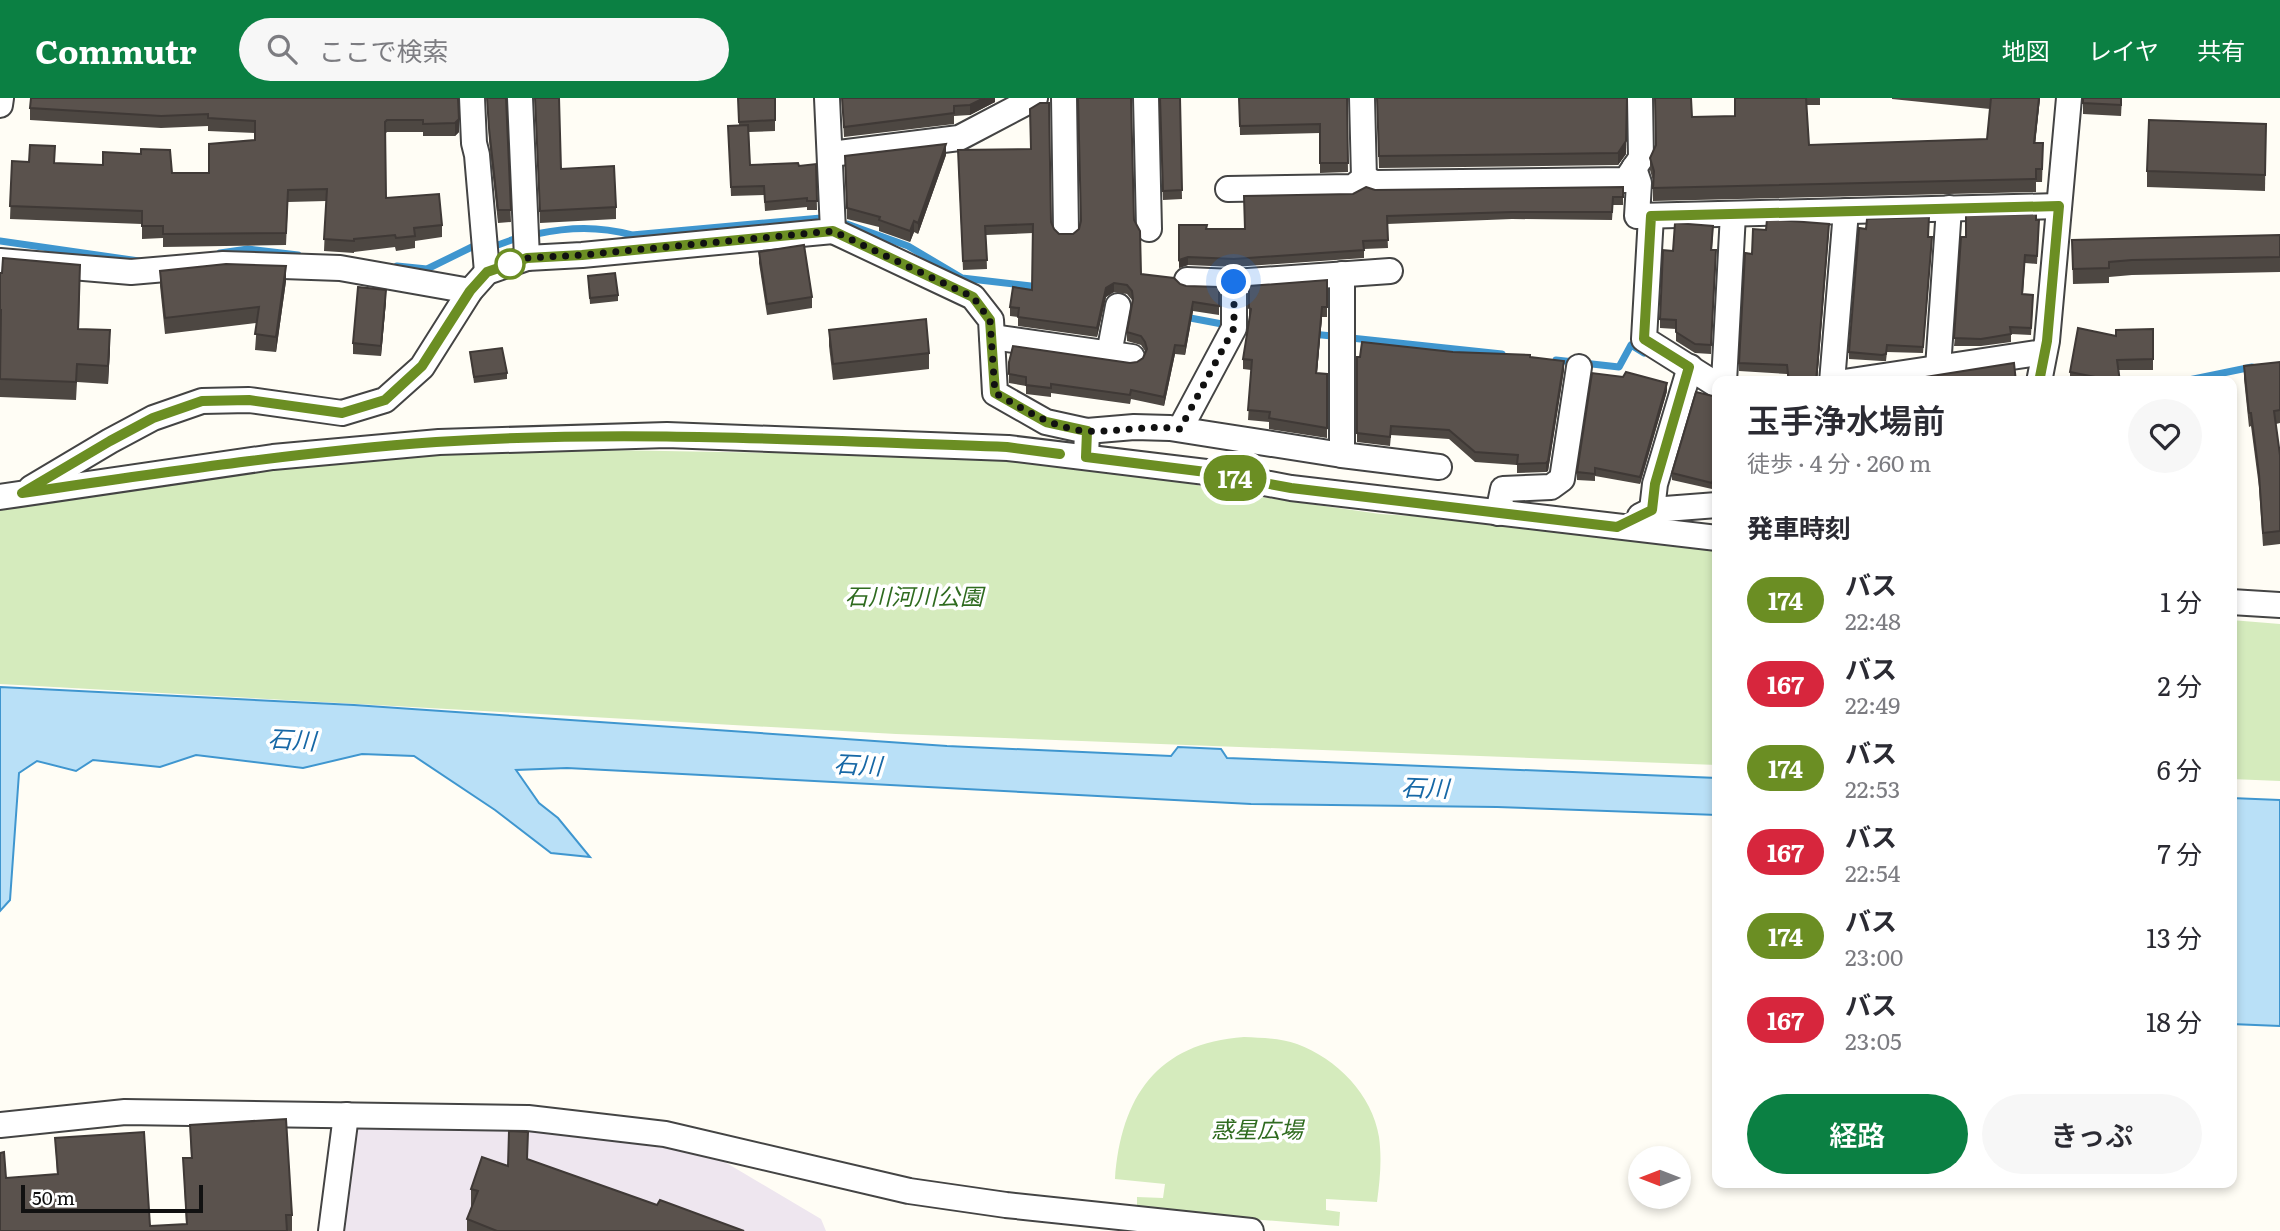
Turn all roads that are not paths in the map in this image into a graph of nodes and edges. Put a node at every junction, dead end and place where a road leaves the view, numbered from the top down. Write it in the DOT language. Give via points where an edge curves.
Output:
graph roads {
  1 [pos="1,98"];
  2 [pos="472,98"];
  3 [pos="520,98"];
  4 [pos="827,98"];
  5 [pos="1064,98"];
  6 [pos="1146,98"];
  7 [pos="1362,98"];
  8 [pos="1640,98"];
  9 [pos="2069,98"];
  10 [pos="1021,102"];
  11 [pos="0,105"];
  12 [pos="831,154"];
  13 [pos="1634,168"];
  14 [pos="1364,178"];
  15 [pos="1228,188"];
  16 [pos="2059,206"];
  17 [pos="1949,208"];
  18 [pos="1846,211"];
  19 [pos="1733,214"];
  20 [pos="1651,216"];
  21 [pos="1149,229"];
  22 [pos="1066,230"];
  23 [pos="833,231"];
  24 [pos="527,258"];
  25 [pos="0,261"];
  26 [pos="1390,271"];
  27 [pos="487,272"];
  28 [pos="1342,274"];
  29 [pos="1187,280"];
  30 [pos="1234,282"];
  31 [pos="470,291"];
  32 [pos="1118,306"];
  33 [pos="992,337"];
  34 [pos="2044,352"];
  35 [pos="1579,367"];
  36 [pos="1689,367"];
  37 [pos="1938,368"];
  38 [pos="1724,376"];
  39 [pos="1832,376"];
  40 [pos="1884,376"];
  41 [pos="2040,376"];
  42 [pos="1712,382"];
  43 [pos="1180,429"];
  44 [pos="1087,431"];
  45 [pos="1342,455"];
  46 [pos="1086,457"];
  47 [pos="1439,467"];
  48 [pos="11,495"];
  49 [pos="1712,505"];
  50 [pos="1652,510"];
  51 [pos="1498,513"];
  52 [pos="1617,527"];
  53 [pos="1712,537"];
  54 [pos="2237,602"];
  55 [pos="2280,605"];
  56 [pos="346,1115"];
  57 [pos="0,1125"];
  58 [pos="331,1231"];
  59 [pos="1251,1231"];
  1 -- 11 [label="street"];
  2 -- 27 [label="street"];
  3 -- 24 [label="street"];
  4 -- 12 [label="street"];
  5 -- 22 [label="street"];
  6 -- 21 [label="street"];
  7 -- 14 [label="street"];
  8 -- 13 [label="street" via="1641,158"];
  9 -- 16 [label="street"];
  10 -- 12 [label="street" via="959,138"];
  12 -- 23 [label="street"];
  13 -- 14 [label="street" via="1626,180 1375,183"];
  13 -- 20 [label="street" via="1639,183 1637,216"];
  14 -- 15 [label="street" via="1353,187"];
  16 -- 17 [label="street"];
  16 -- 34 [label="street"];
  17 -- 18 [label="street"];
  17 -- 37 [label="street"];
  18 -- 19 [label="street"];
  18 -- 39 [label="street"];
  19 -- 20 [label="street"];
  19 -- 38 [label="street"];
  20 -- 36 [label="street" via="1644,339"];
  23 -- 24 [label="street"];
  23 -- 33 [label="street" via="973,297 990,320"];
  24 -- 27 [label="street"];
  25 -- 31 [label="street" via="131,272 223,264 340,268"];
  26 -- 28 [label="street"];
  27 -- 31 [label="street"];
  28 -- 30 [label="street"];
  28 -- 45 [label="street"];
  29 -- 30 [label="street"];
  30 -- 43 [label="street" via="1234,328"];
  31 -- 48 [label="street" via="422,366 385,400 342,413 249,400 202,401 153,418"];
  32 -- 33 [label="street" via="1120,356"];
  33 -- 44 [label="street" via="995,393 1046,422"];
  34 -- 37 [label="street"];
  34 -- 41 [label="street"];
  35 -- 51 [label="street" via="1562,479 1551,487 1503,489"];
  36 -- 42 [label="street"];
  36 -- 50 [label="street" via="1655,484"];
  37 -- 40 [label="street"];
  43 -- 44 [label="street"];
  43 -- 45 [label="street"];
  44 -- 46 [label="street"];
  45 -- 47 [label="street"];
  46 -- 48 [label="street" via="1007,447 667,435 452,442 273,457"];
  46 -- 51 [label="street"];
  49 -- 50 [label="street"];
  50 -- 52 [label="street"];
  51 -- 52 [label="street"];
  52 -- 53 [label="street"];
  54 -- 55 [label="street"];
  56 -- 57 [label="street" via="125,1112"];
  56 -- 58 [label="street"];
  56 -- 59 [label="street" via="528,1118 664,1135 909,1191"];
}
